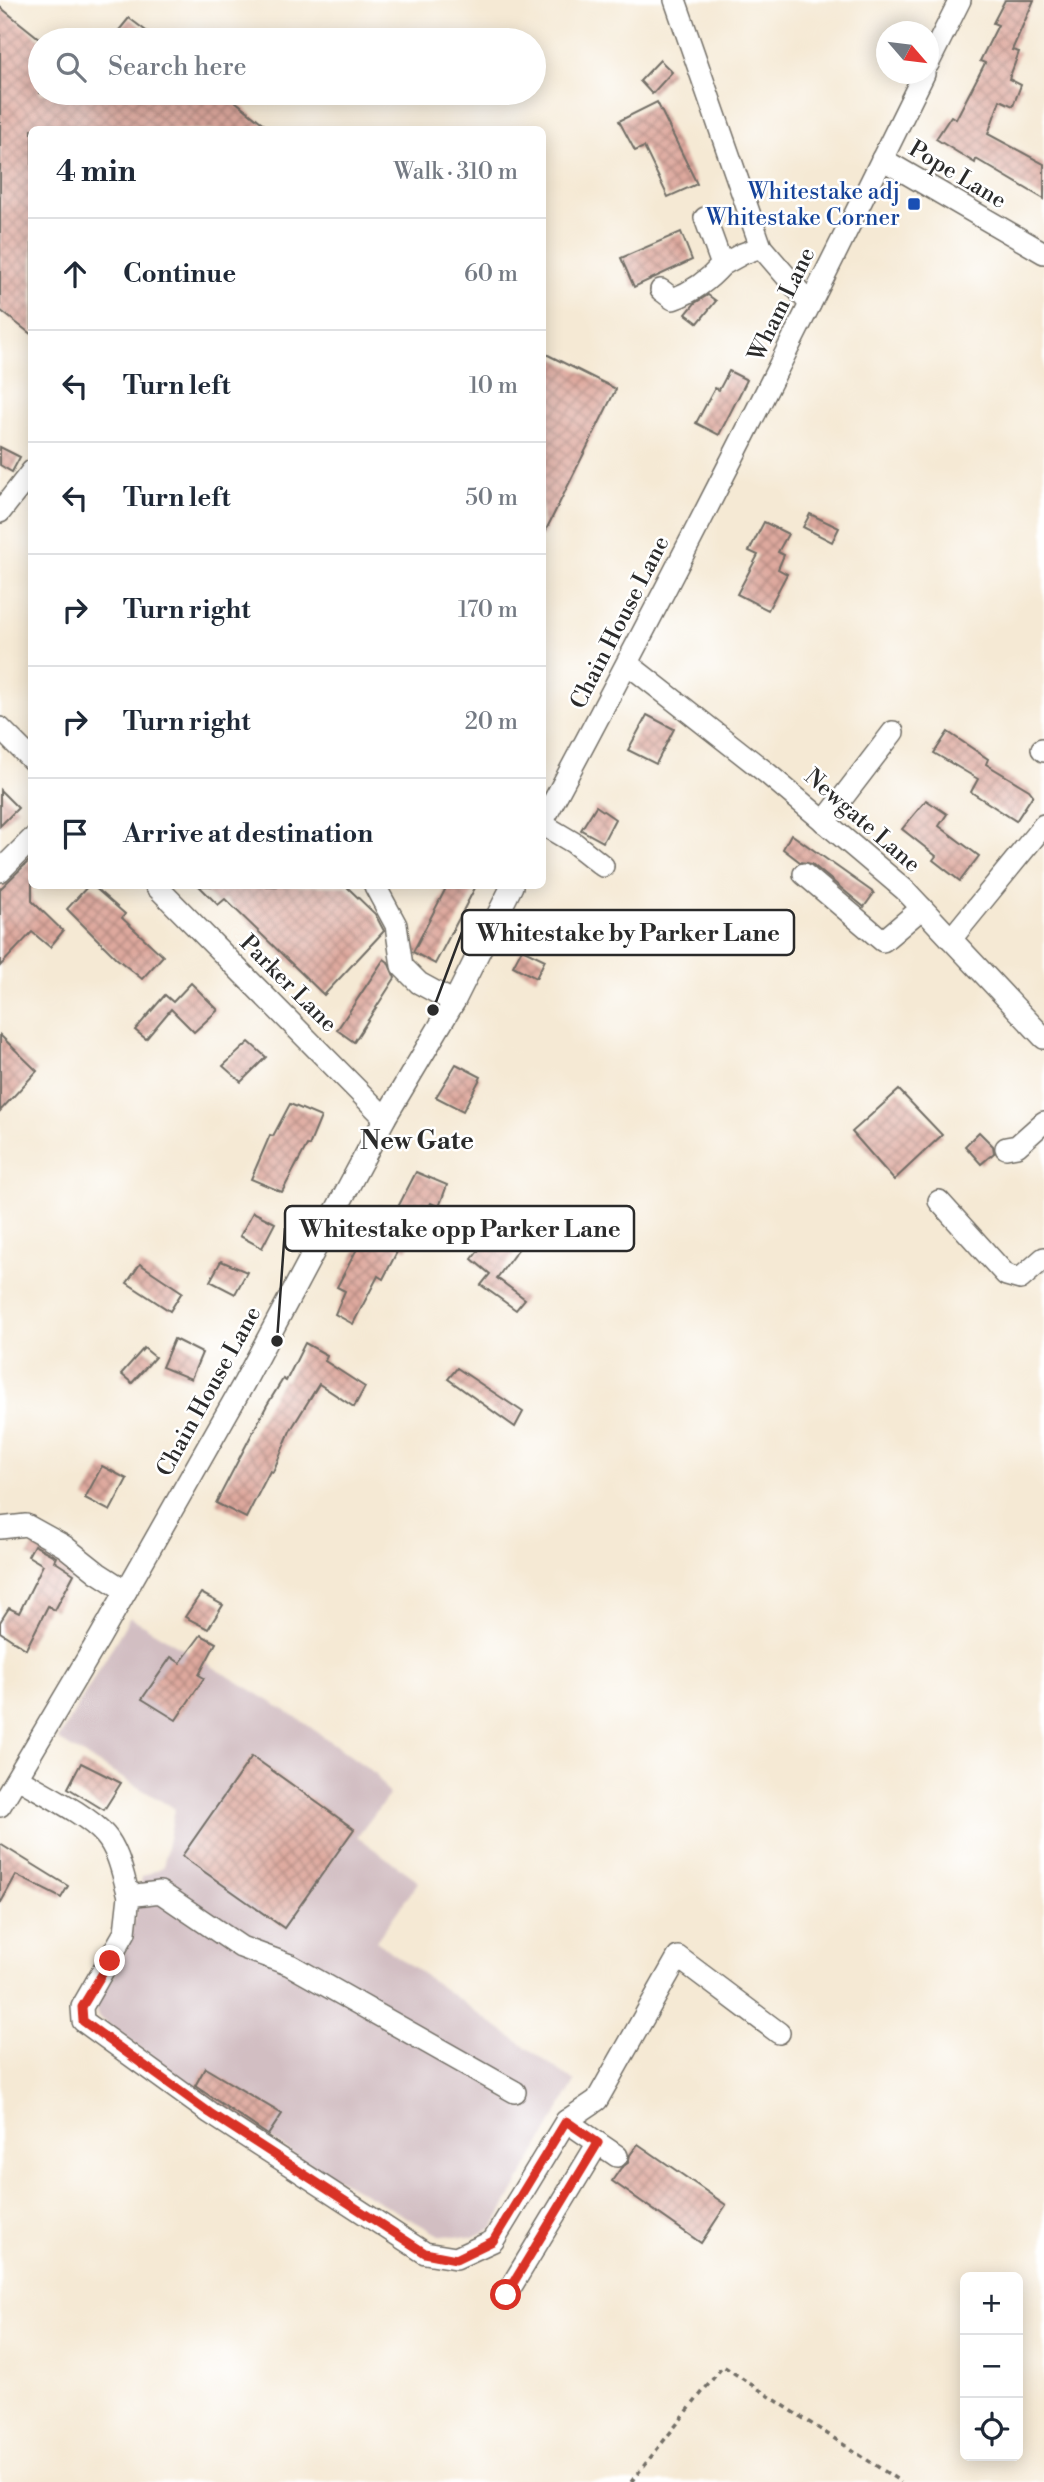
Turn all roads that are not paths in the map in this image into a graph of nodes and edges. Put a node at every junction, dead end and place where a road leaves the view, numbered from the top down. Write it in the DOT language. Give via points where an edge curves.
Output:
graph roads {
  1 [pos="674,0"];
  2 [pos="960,0"];
  3 [pos="939,43"];
  4 [pos="919,84"];
  5 [pos="882,159"];
  6 [pos="705,218"];
  7 [pos="761,247"];
  8 [pos="1044,253"];
  9 [pos="722,265"];
  10 [pos="661,290"];
  11 [pos="810,304"];
  12 [pos="740,445"];
  13 [pos="28,476"];
  14 [pos="0,512"];
  15 [pos="628,664"];
  16 [pos="0,728"];
  17 [pos="893,732"];
  18 [pos="28,756"];
  19 [pos="546,817"];
  20 [pos="824,822"];
  21 [pos="1044,825"];
  22 [pos="546,826"];
  23 [pos="28,843"];
  24 [pos="603,866"];
  25 [pos="0,871"];
  26 [pos="804,874"];
  27 [pos="159,889"];
  28 [pos="377,889"];
  29 [pos="510,889"];
  30 [pos="922,908"];
  31 [pos="950,939"];
  32 [pos="454,1002"];
  33 [pos="1044,1038"];
  34 [pos="385,1118"];
  35 [pos="1044,1122"];
  36 [pos="1006,1148"];
  37 [pos="939,1200"];
  38 [pos="1044,1258"];
  39 [pos="0,1528"];
  40 [pos="126,1591"];
  41 [pos="18,1778"];
  42 [pos="0,1806"];
  43 [pos="129,1896"];
  44 [pos="779,2033"];
  45 [pos="515,2092"];
  46 [pos="566,2121"];
  47 [pos="598,2143"];
  48 [pos="617,2156"];
  49 [pos="506,2295"];
  1 -- 7 [label="street"];
  2 -- 3 [label="street"];
  4 -- 5 [label="street, Wham Lane"];
  5 -- 8 [label="street, Pope Lane"];
  5 -- 11 [label="street, Wham Lane"];
  6 -- 9 [label="street"];
  7 -- 9 [label="street"];
  7 -- 11 [label="street"];
  9 -- 10 [label="street" via="701,285 673,299"];
  11 -- 12 [label="street, Wham Lane"];
  12 -- 15 [label="street, Chain House Lane"];
  13 -- 14 [label="street"];
  15 -- 19 [label="street, Chain House Lane"];
  15 -- 20 [label="street, Newgate Lane"];
  16 -- 18 [label="street"];
  17 -- 20 [label="street"];
  20 -- 30 [label="street, Newgate Lane"];
  21 -- 31 [label="street"];
  22 -- 24 [label="street"];
  23 -- 25 [label="street"];
  26 -- 30 [label="street" via="883,941"];
  27 -- 34 [label="street, Parker Lane"];
  28 -- 32 [label="street" via="396,925 402,966 419,983"];
  29 -- 32 [label="street, Chain House Lane"];
  30 -- 31 [label="street, Newgate Lane"];
  31 -- 33 [label="street, Newgate Lane"];
  32 -- 34 [label="street, Chain House Lane"];
  34 -- 40 [label="street, Chain House Lane"];
  35 -- 36 [label="street" via="1017,1146"];
  37 -- 38 [label="street" via="1006,1275 1020,1279"];
  39 -- 40 [label="street" via="26,1525"];
  40 -- 41 [label="street, Chain House Lane"];
  41 -- 42 [label="street, Chain House Lane"];
  41 -- 43 [label="street" via="105,1835"];
  43 -- 45 [label="street" via="160,1892 241,1947 290,1965"];
  43 -- 46 [label="street" via="125,1932 82,2007 83,2021 210,2113 425,2253 456,2259 493,2241"];
  44 -- 46 [label="street" via="678,1957 597,2100"];
  46 -- 47 [label="street"];
  47 -- 48 [label="street"];
  47 -- 49 [label="street"];
}
